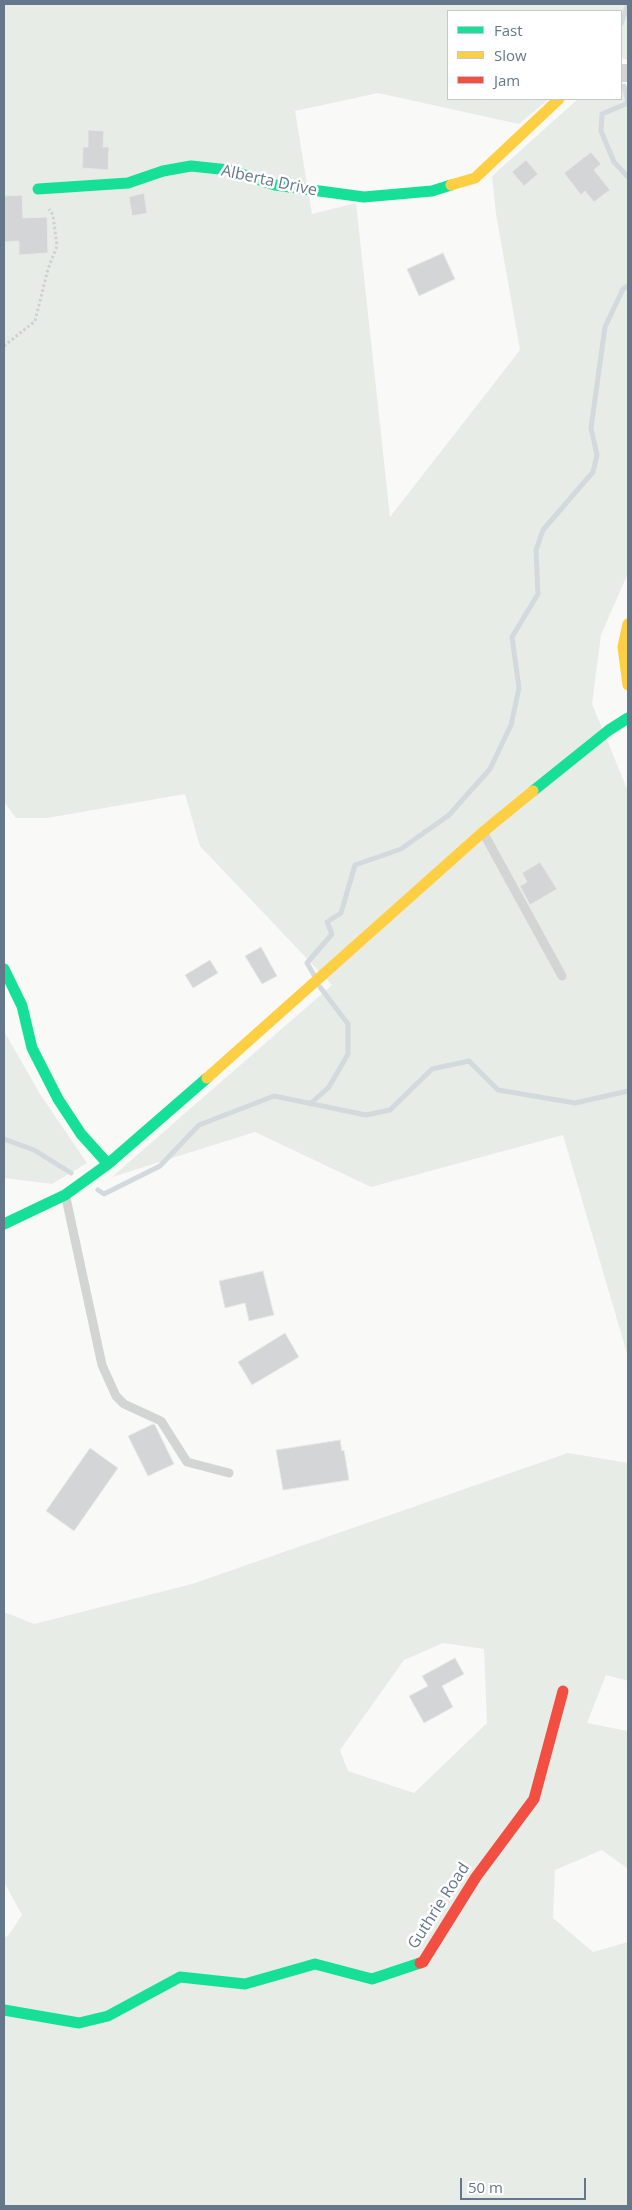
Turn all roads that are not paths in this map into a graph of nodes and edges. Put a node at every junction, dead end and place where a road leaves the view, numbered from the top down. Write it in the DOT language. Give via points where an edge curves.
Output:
graph roads {
  1 [pos="558,100"];
  2 [pos="38,189"];
  3 [pos="628,624"];
  4 [pos="628,685"];
  5 [pos="628,718"];
  6 [pos="483,832"];
  7 [pos="4,970"];
  8 [pos="562,976"];
  9 [pos="108,1164"];
  10 [pos="65,1195"];
  11 [pos="4,1224"];
  12 [pos="228,1473"];
  13 [pos="563,1690"];
  14 [pos="4,2010"];
  1 -- 2 [label="street, Alberta Drive" via="475,178 432,191 364,198 275,184 229,170 191,166 128,183"];
  3 -- 4 [label="street" via="623,647"];
  5 -- 6 [label="street"];
  6 -- 8 [label="lane"];
  6 -- 9 [label="street" via="309,990"];
  7 -- 9 [label="street" via="22,1006 32,1048 58,1098 81,1134"];
  9 -- 10 [label="street"];
  10 -- 11 [label="street"];
  10 -- 12 [label="lane" via="102,1364 116,1396 124,1404 161,1421 187,1462"];
  13 -- 14 [label="street, Guthrie Road" via="534,1799 476,1877 423,1962 372,1979 315,1964 244,1984 180,1977 108,2016 79,2023"];
}
